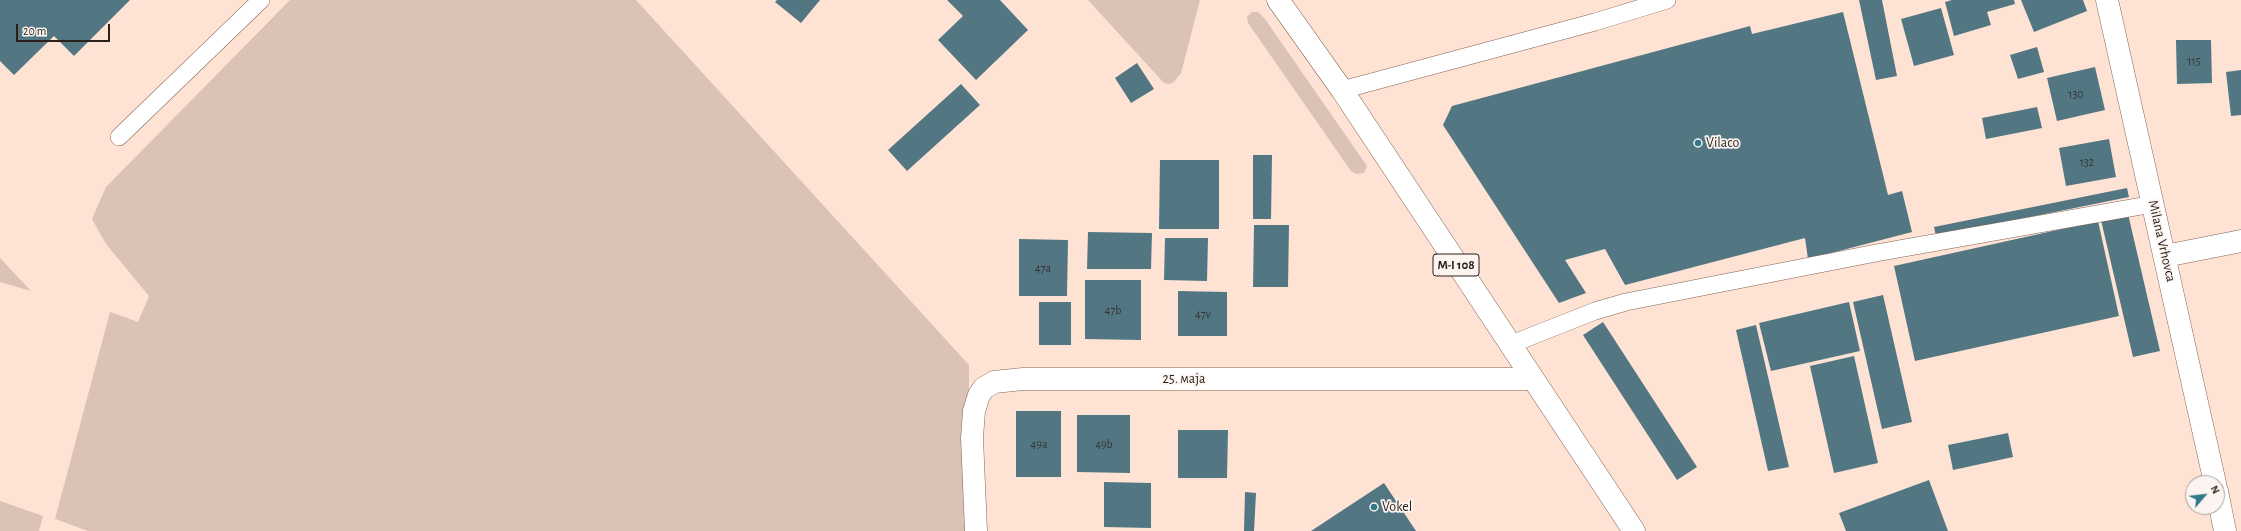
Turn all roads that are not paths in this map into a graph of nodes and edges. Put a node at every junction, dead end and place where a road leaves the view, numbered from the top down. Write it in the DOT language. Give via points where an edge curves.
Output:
graph roads {
  1 [pos="260,0"];
  2 [pos="1278,0"];
  3 [pos="1667,0"];
  4 [pos="2107,0"];
  5 [pos="1342,90"];
  6 [pos="119,137"];
  7 [pos="2152,204"];
  8 [pos="2241,241"];
  9 [pos="2165,256"];
  10 [pos="1509,345"];
  11 [pos="1532,379"];
  12 [pos="2213,475"];
  13 [pos="2222,515"];
  14 [pos="976,531"];
  15 [pos="1634,531"];
  16 [pos="2226,531"];
  1 -- 6 [label="lane"];
  2 -- 5 [label="street, M-I 108"];
  3 -- 5 [label="lane"];
  4 -- 7 [label="street, Milana Vrhovca"];
  5 -- 10 [label="street, M-I 108"];
  7 -- 9 [label="street, Milana Vrhovca"];
  7 -- 10 [label="lane" via="1876,253 1626,302 1595,311"];
  8 -- 9 [label="street"];
  9 -- 12 [label="street, Milana Vrhovca"];
  10 -- 11 [label="street, M-I 108"];
  11 -- 14 [label="street, 25. маја" via="1023,379 994,382 984,388 979,395 974,411 972,438"];
  11 -- 15 [label="street, M-I 108"];
  13 -- 16 [label="street"];
}
